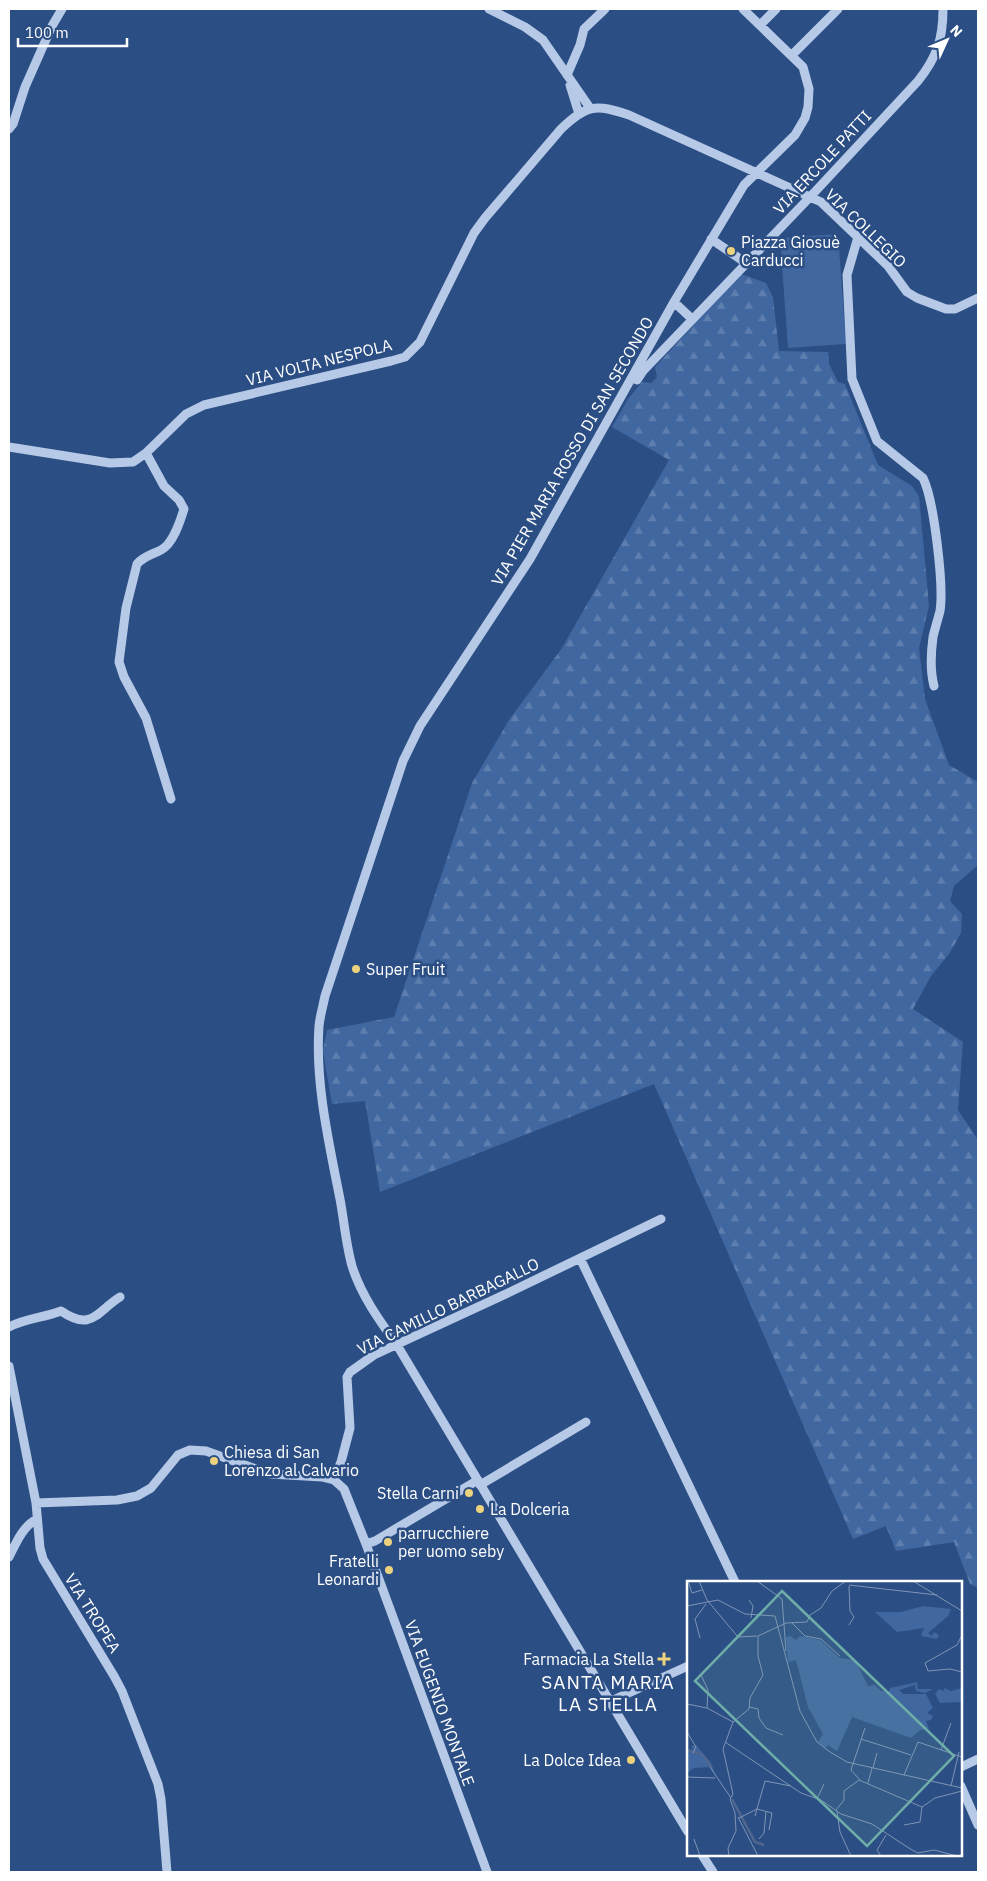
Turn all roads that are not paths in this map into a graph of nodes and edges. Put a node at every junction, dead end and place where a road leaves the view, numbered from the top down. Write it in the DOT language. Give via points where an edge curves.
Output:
graph roads {
  1 [pos="62,9"];
  2 [pos="489,9"];
  3 [pos="605,9"];
  4 [pos="743,9"];
  5 [pos="776,9"];
  6 [pos="838,9"];
  7 [pos="944,9"];
  8 [pos="760,25"];
  9 [pos="792,56"];
  10 [pos="568,76"];
  11 [pos="590,108"];
  12 [pos="579,114"];
  13 [pos="9,129"];
  14 [pos="756,172"];
  15 [pos="811,196"];
  16 [pos="858,237"];
  17 [pos="711,238"];
  18 [pos="746,263"];
  19 [pos="978,298"];
  20 [pos="674,302"];
  21 [pos="692,320"];
  22 [pos="613,412"];
  23 [pos="9,447"];
  24 [pos="146,453"];
  25 [pos="934,686"];
  26 [pos="171,799"];
  27 [pos="661,1219"];
  28 [pos="580,1258"];
  29 [pos="120,1297"];
  30 [pos="9,1327"];
  31 [pos="397,1345"];
  32 [pos="9,1366"];
  33 [pos="586,1422"];
  34 [pos="336,1477"];
  35 [pos="479,1482"];
  36 [pos="36,1503"];
  37 [pos="37,1519"];
  38 [pos="366,1544"];
  39 [pos="9,1557"];
  40 [pos="735,1581"];
  41 [pos="687,1666"];
  42 [pos="611,1701"];
  43 [pos="978,1759"];
  44 [pos="962,1767"];
  45 [pos="962,1788"];
  46 [pos="978,1825"];
  47 [pos="687,1830"];
  48 [pos="703,1856"];
  49 [pos="167,1872"];
  50 [pos="487,1872"];
  51 [pos="712,1872"];
  1 -- 13 [label="street" via="25,87 14,124"];
  2 -- 10 [label="street" via="535,34 554,54"];
  3 -- 10 [label="street" via="584,28"];
  4 -- 8 [label="street, VIA PIER MARIA ROSSO DI SAN SECONDO"];
  5 -- 8 [label="street"];
  6 -- 9 [label="street"];
  7 -- 15 [label="street, VIA ERCOLE PATTI" via="940,44 931,64"];
  8 -- 9 [label="street, VIA PIER MARIA ROSSO DI SAN SECONDO"];
  9 -- 14 [label="street, VIA PIER MARIA ROSSO DI SAN SECONDO" via="803,67 808,80 805,118 795,134"];
  10 -- 11 [label="street"];
  10 -- 12 [label="street"];
  11 -- 12 [label="street, VIA VOLTA NESPOLA"];
  11 -- 14 [label="street" via="629,115"];
  12 -- 24 [label="street, VIA VOLTA NESPOLA" via="561,129 485,218 413,351 391,362 204,405 186,414"];
  14 -- 15 [label="street, VIA COLLEGIO"];
  14 -- 17 [label="street, VIA PIER MARIA ROSSO DI SAN SECONDO" via="744,185"];
  15 -- 16 [label="street, VIA COLLEGIO"];
  15 -- 18 [label="street, VIA ERCOLE PATTI"];
  16 -- 19 [label="street, VIA COLLEGIO" via="888,266 907,292 917,298 946,309 955,309"];
  16 -- 25 [label="street" via="847,275 852,379 878,441 923,478 926,485 941,582 940,610 931,660"];
  17 -- 18 [label="street"];
  17 -- 20 [label="street, VIA PIER MARIA ROSSO DI SAN SECONDO"];
  18 -- 21 [label="street, VIA ERCOLE PATTI"];
  20 -- 21 [label="street"];
  20 -- 22 [label="street, VIA PIER MARIA ROSSO DI SAN SECONDO"];
  21 -- 22 [label="street, VIA ERCOLE PATTI" via="642,371"];
  22 -- 31 [label="street, VIA PIER MARIA ROSSO DI SAN SECONDO" via="530,559 420,726 403,761 325,996 319,1024 322,1088 352,1265 370,1306"];
  23 -- 24 [label="street, VIA VOLTA NESPOLA" via="110,464 133,462"];
  24 -- 26 [label="street" via="164,486 184,509 167,546 137,564 126,608 119,662 146,718"];
  27 -- 28 [label="street, VIA CAMILLO BARBAGALLO"];
  28 -- 31 [label="street, VIA CAMILLO BARBAGALLO"];
  28 -- 40 [label="street"];
  29 -- 30 [label="street" via="94,1318 78,1320 62,1311"];
  31 -- 34 [label="street, VIA CAMILLO BARBAGALLO" via="374,1355 350,1372 347,1378 350,1428"];
  31 -- 35 [label="street, VIA PIER MARIA ROSSO DI SAN SECONDO"];
  32 -- 36 [label="street, VIA TROPEA"];
  33 -- 35 [label="street"];
  34 -- 36 [label="street" via="329,1473 270,1474 206,1452 190,1450 178,1455 151,1488 137,1496 117,1500"];
  34 -- 38 [label="street, VIA EUGENIO MONTALE" via="347,1486"];
  35 -- 38 [label="street"];
  35 -- 42 [label="street, VIA PIER MARIA ROSSO DI SAN SECONDO"];
  36 -- 37 [label="street, VIA TROPEA"];
  37 -- 39 [label="street" via="22,1533"];
  37 -- 49 [label="street, VIA TROPEA" via="46,1567 122,1691 152,1766 161,1799"];
  38 -- 50 [label="street, VIA EUGENIO MONTALE"];
  41 -- 42 [label="street"];
  42 -- 47 [label="street, VIA PIER MARIA ROSSO DI SAN SECONDO"];
  43 -- 44 [label="street"];
  45 -- 46 [label="street"];
  48 -- 51 [label="street"];
}
